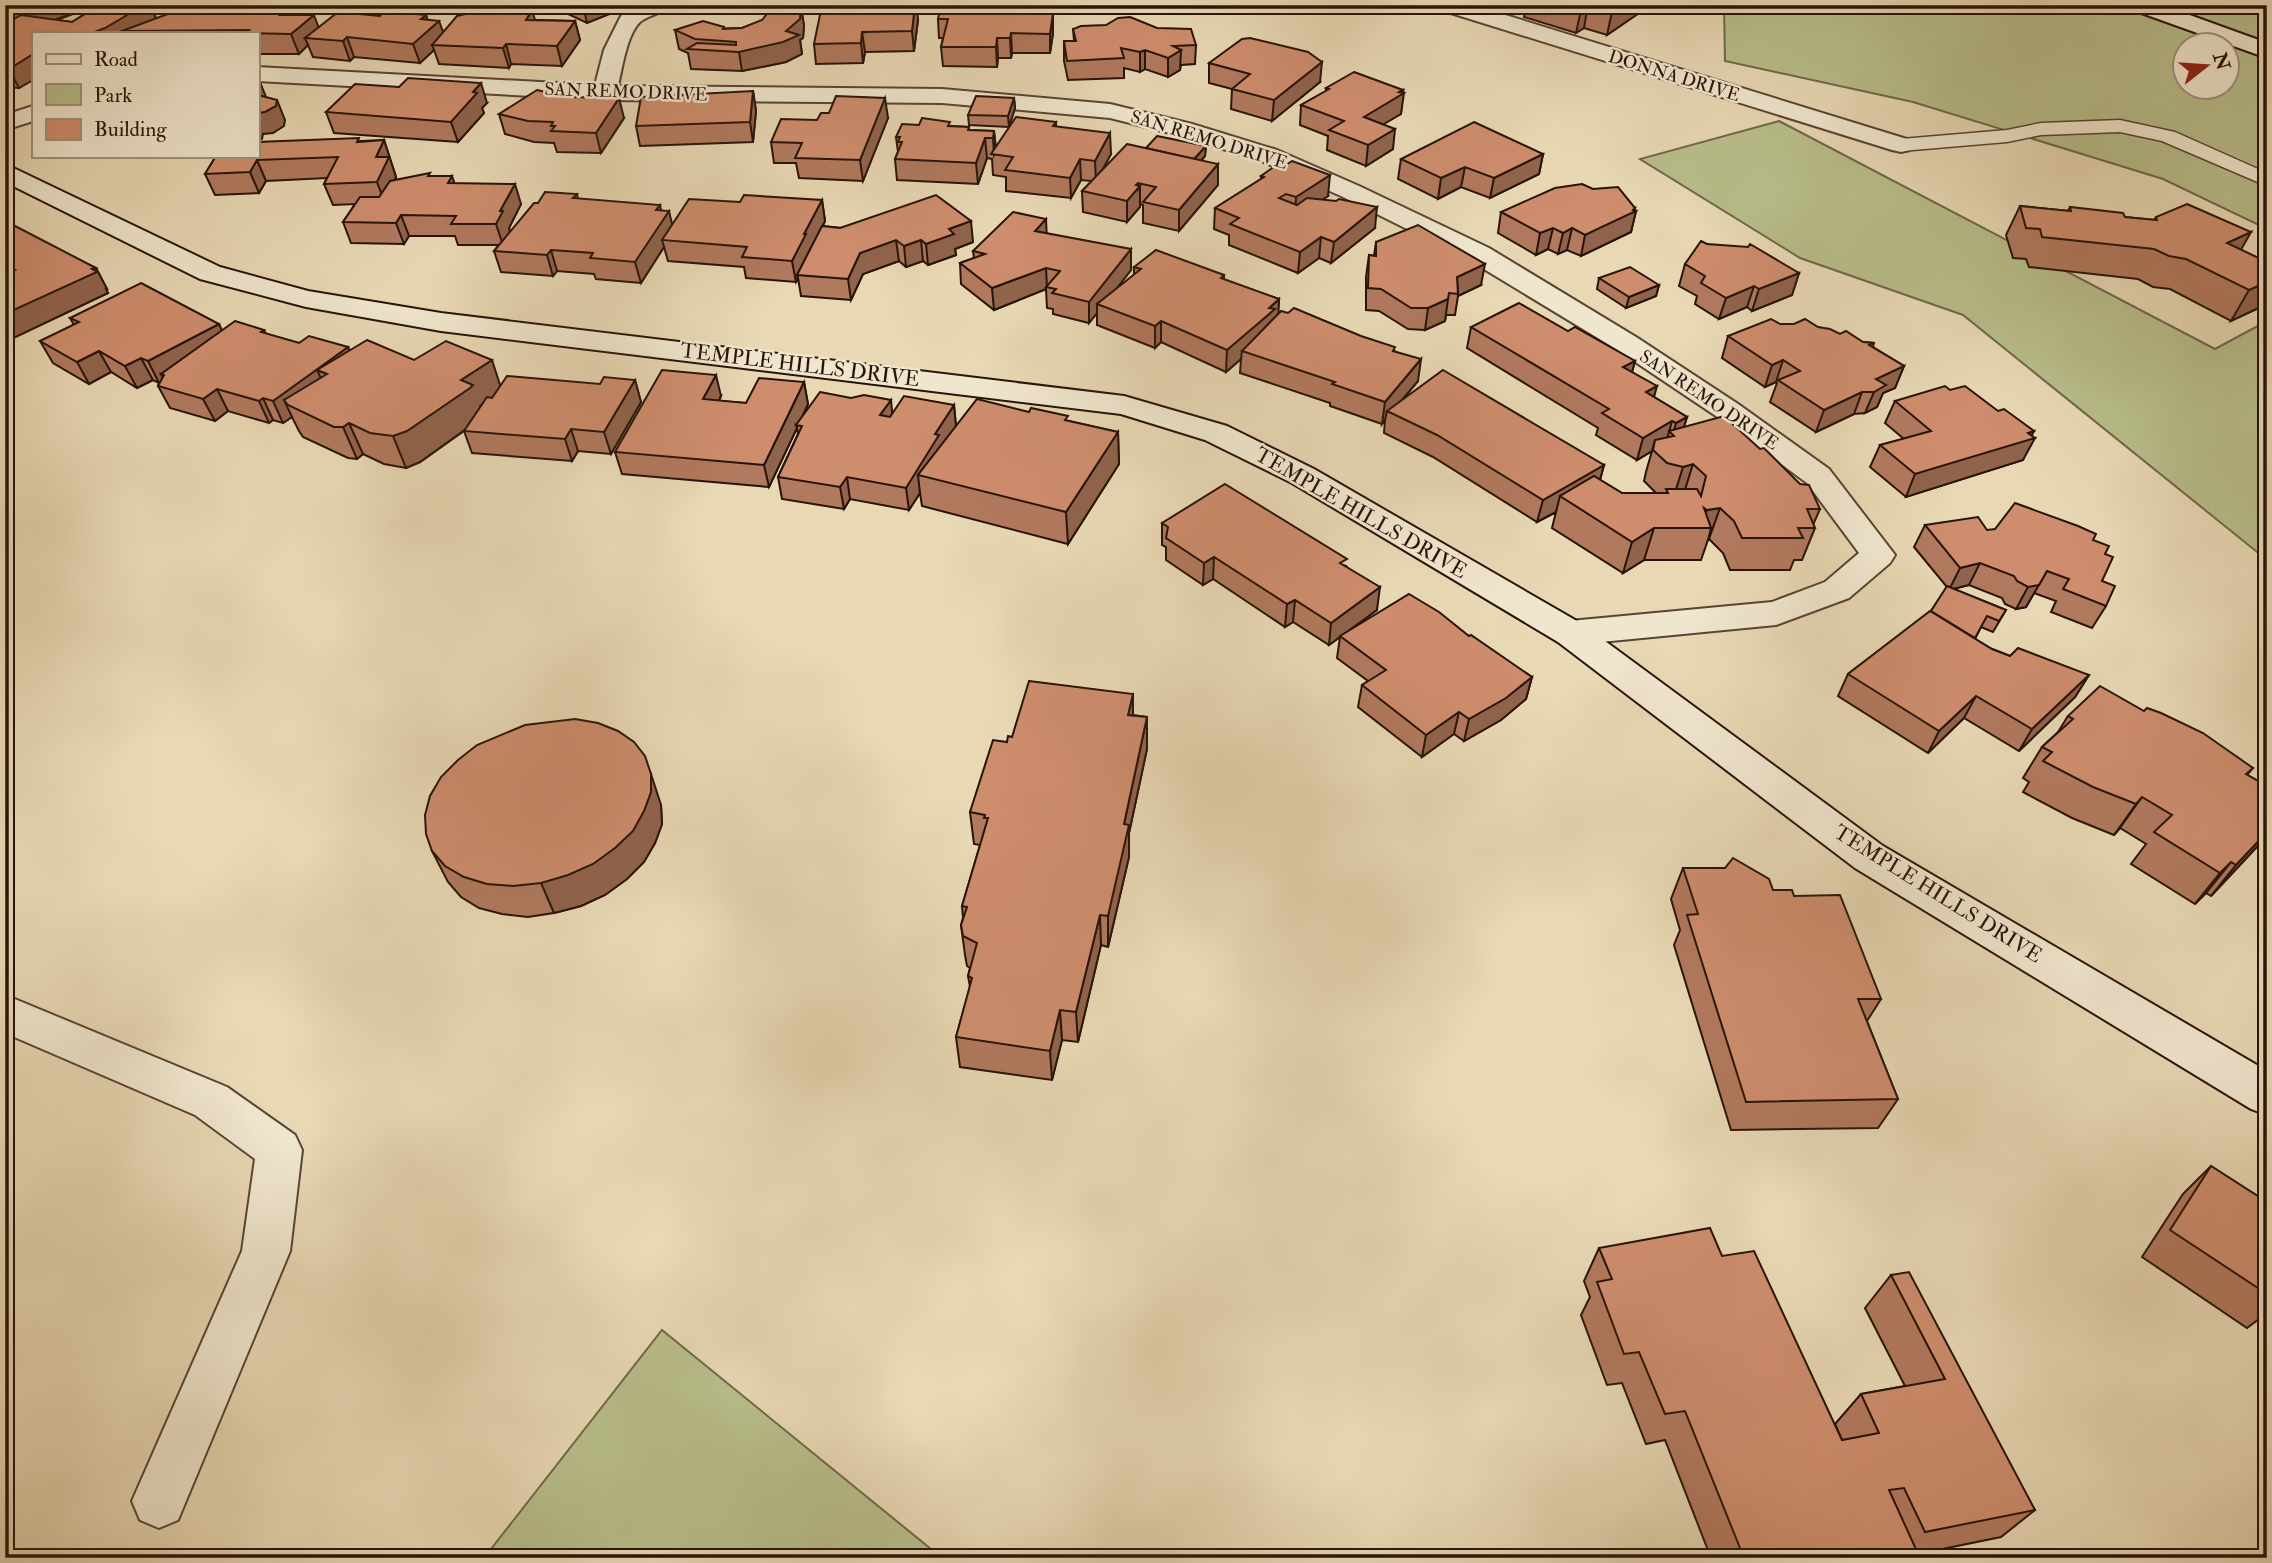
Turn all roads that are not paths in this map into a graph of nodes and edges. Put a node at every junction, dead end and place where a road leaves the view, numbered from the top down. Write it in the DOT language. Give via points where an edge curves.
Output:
graph roads {
  1 [pos="659,5"];
  2 [pos="1449,5"];
  3 [pos="2141,5"];
  4 [pos="2267,51"];
  5 [pos="259,74"];
  6 [pos="605,93"];
  7 [pos="32,113"];
  8 [pos="5,122"];
  9 [pos="1901,145"];
  10 [pos="5,172"];
  11 [pos="2267,180"];
  12 [pos="1570,633"];
  13 [pos="5,1013"];
  14 [pos="2267,1095"];
  15 [pos="159,1501"];
  1 -- 6 [label="street" via="631,18 615,50"];
  2 -- 9 [label="street, DONNA DRIVE"];
  3 -- 4 [label="street"];
  5 -- 6 [label="street, SAN REMO DRIVE"];
  6 -- 12 [label="street, SAN REMO DRIVE" via="942,96 1110,111 1268,155 1479,254 1626,343 1818,476 1878,555 1837,590 1776,613"];
  7 -- 8 [label="street"];
  9 -- 11 [label="lane" via="2007,136 2041,128 2120,126 2168,136"];
  10 -- 12 [label="street, TEMPLE HILLS DRIVE" via="210,273 306,299 441,322 1124,405 1216,433 1303,476"];
  12 -- 14 [label="street, TEMPLE HILLS DRIVE" via="1870,857"];
  13 -- 15 [label="street" via="211,1101 279,1150 266,1251"];
}
